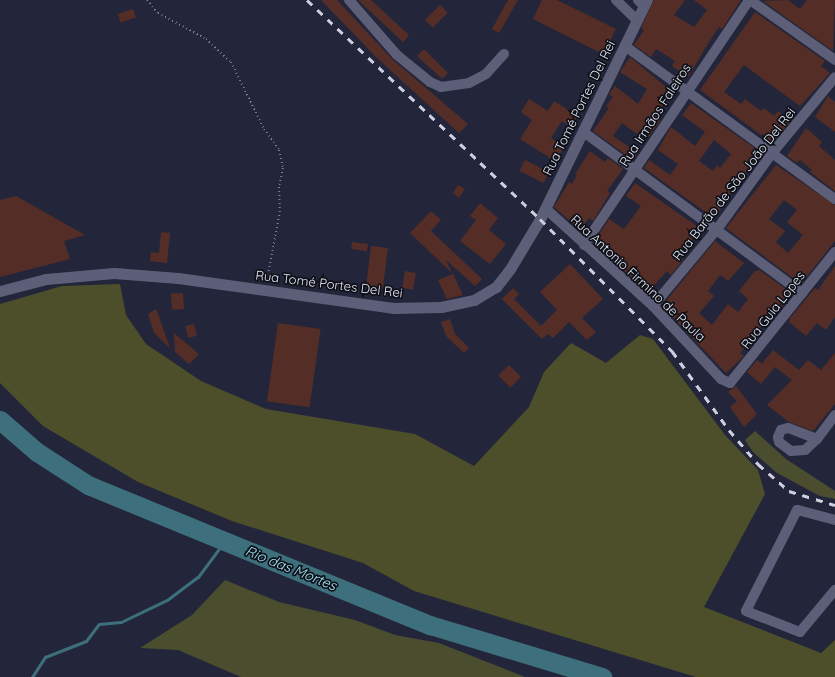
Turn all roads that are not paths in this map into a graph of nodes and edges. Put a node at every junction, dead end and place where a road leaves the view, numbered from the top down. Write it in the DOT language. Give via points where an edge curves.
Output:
graph roads {
  1 [pos="349,0"];
  2 [pos="616,0"];
  3 [pos="750,0"];
  4 [pos="643,2"];
  5 [pos="637,20"];
  6 [pos="625,46"];
  7 [pos="504,54"];
  8 [pos="835,60"];
  9 [pos="835,78"];
  10 [pos="686,89"];
  11 [pos="585,132"];
  12 [pos="773,152"];
  13 [pos="635,168"];
  14 [pos="835,199"];
  15 [pos="546,209"];
  16 [pos="718,228"];
  17 [pos="584,245"];
  18 [pos="835,252"];
  19 [pos="0,291"];
  20 [pos="802,293"];
  21 [pos="653,306"];
  22 [pos="730,383"];
  23 [pos="835,415"];
  24 [pos="817,439"];
  25 [pos="835,520"];
  26 [pos="835,590"];
  1 -- 7 [label="street" via="397,55 430,82 441,87 469,83 486,74"];
  2 -- 5 [label="street"];
  3 -- 8 [label="street"];
  3 -- 10 [label="street, Rua Irmãos Faleiros"];
  4 -- 5 [label="main road, Rua Tomé Portes Del Rei"];
  5 -- 6 [label="main road, Rua Tomé Portes Del Rei"];
  6 -- 10 [label="street"];
  6 -- 11 [label="main road, Rua Tomé Portes Del Rei"];
  9 -- 12 [label="street, Rua Barão de São João Del Rei"];
  10 -- 12 [label="street"];
  10 -- 13 [label="street, Rua Irmãos Faleiros"];
  11 -- 13 [label="street"];
  11 -- 15 [label="main road, Rua Tomé Portes Del Rei"];
  12 -- 14 [label="street"];
  12 -- 16 [label="street, Rua Barão de São João Del Rei"];
  13 -- 16 [label="street"];
  13 -- 17 [label="street, Rua Irmãos Faleiros"];
  15 -- 17 [label="street, Rua Antonio Firmino de Paula"];
  15 -- 19 [label="main road, Rua Tomé Portes Del Rei" via="510,269 496,287 474,300 440,308 393,308 266,290 114,273 46,279"];
  16 -- 20 [label="street"];
  16 -- 21 [label="street, Rua Barão de São João Del Rei"];
  17 -- 21 [label="street, Rua Antonio Firmino de Paula"];
  18 -- 20 [label="street, Rua Guia Lopes"];
  20 -- 22 [label="street, Rua Guia Lopes"];
  21 -- 22 [label="street, Rua Antonio Firmino de Paula" via="721,379"];
  23 -- 24 [label="street"];
  25 -- 26 [label="street" via="797,510 746,611 800,632"];
}
